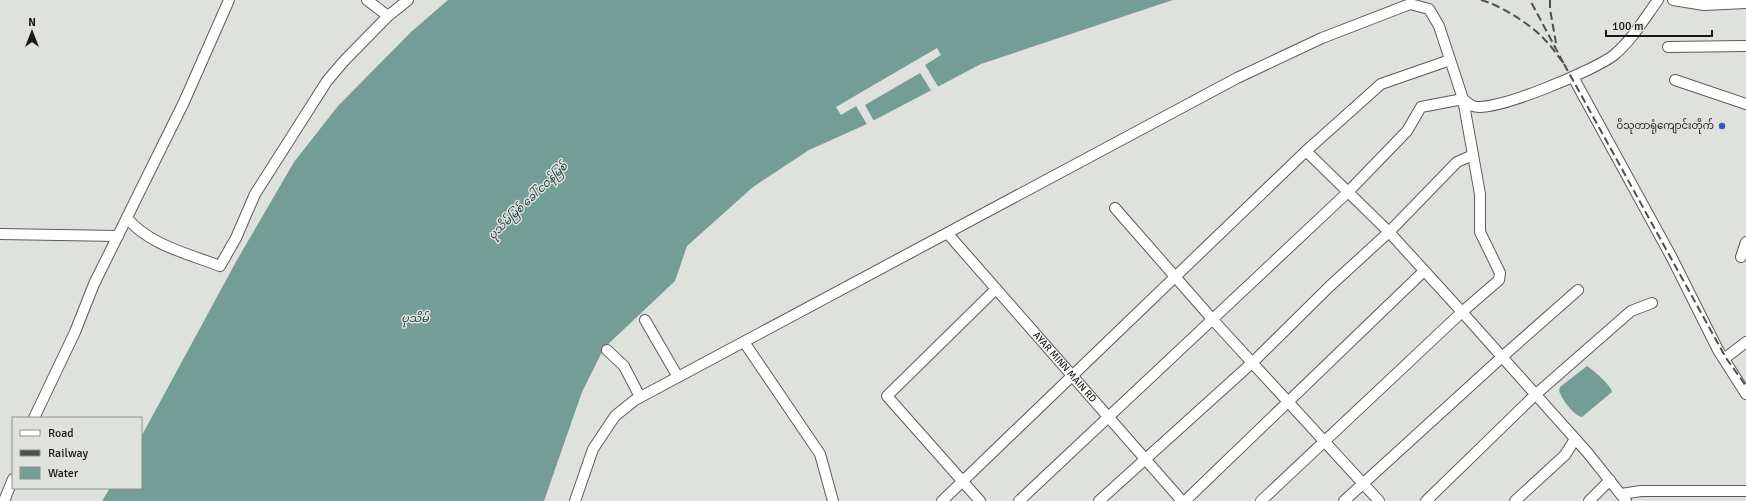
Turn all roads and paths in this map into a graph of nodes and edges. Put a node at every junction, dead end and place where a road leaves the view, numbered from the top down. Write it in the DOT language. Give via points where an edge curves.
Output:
graph roads {
  1 [pos="228,0"];
  2 [pos="367,0"];
  3 [pos="408,0"];
  4 [pos="1658,0"];
  5 [pos="1673,0"];
  6 [pos="1746,3"];
  7 [pos="388,16"];
  8 [pos="1668,46"];
  9 [pos="1746,46"];
  10 [pos="1450,60"];
  11 [pos="1573,77"];
  12 [pos="1675,80"];
  13 [pos="1463,99"];
  14 [pos="1746,104"];
  15 [pos="1306,151"];
  16 [pos="1473,155"];
  17 [pos="1348,192"];
  18 [pos="1115,208"];
  19 [pos="127,218"];
  20 [pos="1389,232"];
  21 [pos="0,234"];
  22 [pos="948,234"];
  23 [pos="118,236"];
  24 [pos="1746,242"];
  25 [pos="1741,257"];
  26 [pos="1424,271"];
  27 [pos="1176,277"];
  28 [pos="996,289"];
  29 [pos="1578,290"];
  30 [pos="1652,304"];
  31 [pos="1462,312"];
  32 [pos="645,320"];
  33 [pos="1214,320"];
  34 [pos="744,342"];
  35 [pos="1746,342"];
  36 [pos="607,350"];
  37 [pos="1502,357"];
  38 [pos="1724,359"];
  39 [pos="1253,362"];
  40 [pos="1072,376"];
  41 [pos="678,377"];
  42 [pos="1746,394"];
  43 [pos="1535,395"];
  44 [pos="640,397"];
  45 [pos="1289,401"];
  46 [pos="34,417"];
  47 [pos="1108,417"];
  48 [pos="1575,439"];
  49 [pos="1325,441"];
  50 [pos="1145,459"];
  51 [pos="1610,480"];
  52 [pos="12,481"];
  53 [pos="963,482"];
  54 [pos="1363,483"];
  55 [pos="1746,491"];
  56 [pos="1623,498"];
  57 [pos="4,501"];
  58 [pos="576,501"];
  59 [pos="833,501"];
  60 [pos="942,501"];
  61 [pos="980,501"];
  62 [pos="1019,501"];
  63 [pos="1100,501"];
  64 [pos="1183,501"];
  65 [pos="1261,501"];
  66 [pos="1344,501"];
  67 [pos="1380,501"];
  68 [pos="1426,501"];
  69 [pos="1515,501"];
  70 [pos="1589,501"];
  1 -- 19 [label="street" via="184,102"];
  2 -- 7 [label="street"];
  3 -- 7 [label="street"];
  4 -- 11 [label="street" via="1626,44 1613,56"];
  5 -- 6 [label="street" via="1704,5"];
  7 -- 19 [label="street" via="327,81 255,194 236,238 220,266 171,248 146,235"];
  8 -- 9 [label="street"];
  10 -- 13 [label="street"];
  10 -- 15 [label="street" via="1381,84"];
  10 -- 22 [label="street" via="1439,26 1429,9 1410,4 1327,36 1237,78"];
  11 -- 13 [label="street" via="1537,92 1486,106 1473,106"];
  11 -- 38 [label="street"];
  12 -- 14 [label="street"];
  13 -- 16 [label="street"];
  13 -- 17 [label="street" via="1421,106 1407,131"];
  15 -- 17 [label="street"];
  15 -- 27 [label="street"];
  16 -- 20 [label="street" via="1457,162"];
  16 -- 31 [label="street" via="1480,194 1480,232 1500,273 1499,280"];
  17 -- 20 [label="street"];
  17 -- 33 [label="street"];
  18 -- 27 [label="street"];
  19 -- 23 [label="street"];
  20 -- 26 [label="street"];
  20 -- 39 [label="street"];
  21 -- 23 [label="street"];
  22 -- 28 [label="street, AYAR MINN MAIN RD"];
  22 -- 34 [label="street"];
  23 -- 46 [label="street"];
  24 -- 25 [label="street"];
  26 -- 31 [label="street"];
  26 -- 45 [label="street"];
  27 -- 33 [label="street"];
  27 -- 40 [label="street"];
  28 -- 40 [label="street, AYAR MINN MAIN RD"];
  28 -- 53 [label="street" via="887,396"];
  29 -- 37 [label="street"];
  30 -- 43 [label="street" via="1631,311"];
  31 -- 37 [label="street"];
  31 -- 49 [label="street"];
  32 -- 41 [label="street"];
  33 -- 39 [label="street"];
  33 -- 47 [label="street"];
  34 -- 41 [label="street"];
  34 -- 59 [label="street" via="820,454"];
  35 -- 38 [label="street"];
  36 -- 44 [label="street" via="624,366"];
  37 -- 43 [label="street"];
  37 -- 54 [label="street"];
  38 -- 42 [label="street"];
  39 -- 45 [label="street"];
  39 -- 50 [label="street"];
  40 -- 47 [label="street, AYAR MINN MAIN RD"];
  40 -- 53 [label="street"];
  41 -- 44 [label="street"];
  43 -- 48 [label="street"];
  43 -- 68 [label="street"];
  44 -- 58 [label="street" via="615,416 593,449"];
  45 -- 49 [label="street"];
  45 -- 64 [label="street"];
  47 -- 50 [label="street, AYAR MINN MAIN RD"];
  47 -- 62 [label="street"];
  48 -- 51 [label="street"];
  48 -- 69 [label="street" via="1565,455"];
  49 -- 54 [label="street"];
  49 -- 65 [label="street"];
  50 -- 63 [label="street"];
  50 -- 64 [label="street, AYAR MINN MAIN RD"];
  51 -- 56 [label="street"];
  51 -- 70 [label="street"];
  52 -- 57 [label="street"];
  53 -- 60 [label="street"];
  53 -- 61 [label="street"];
  54 -- 66 [label="street"];
  54 -- 67 [label="street"];
  55 -- 56 [label="street" via="1641,491"];
}
